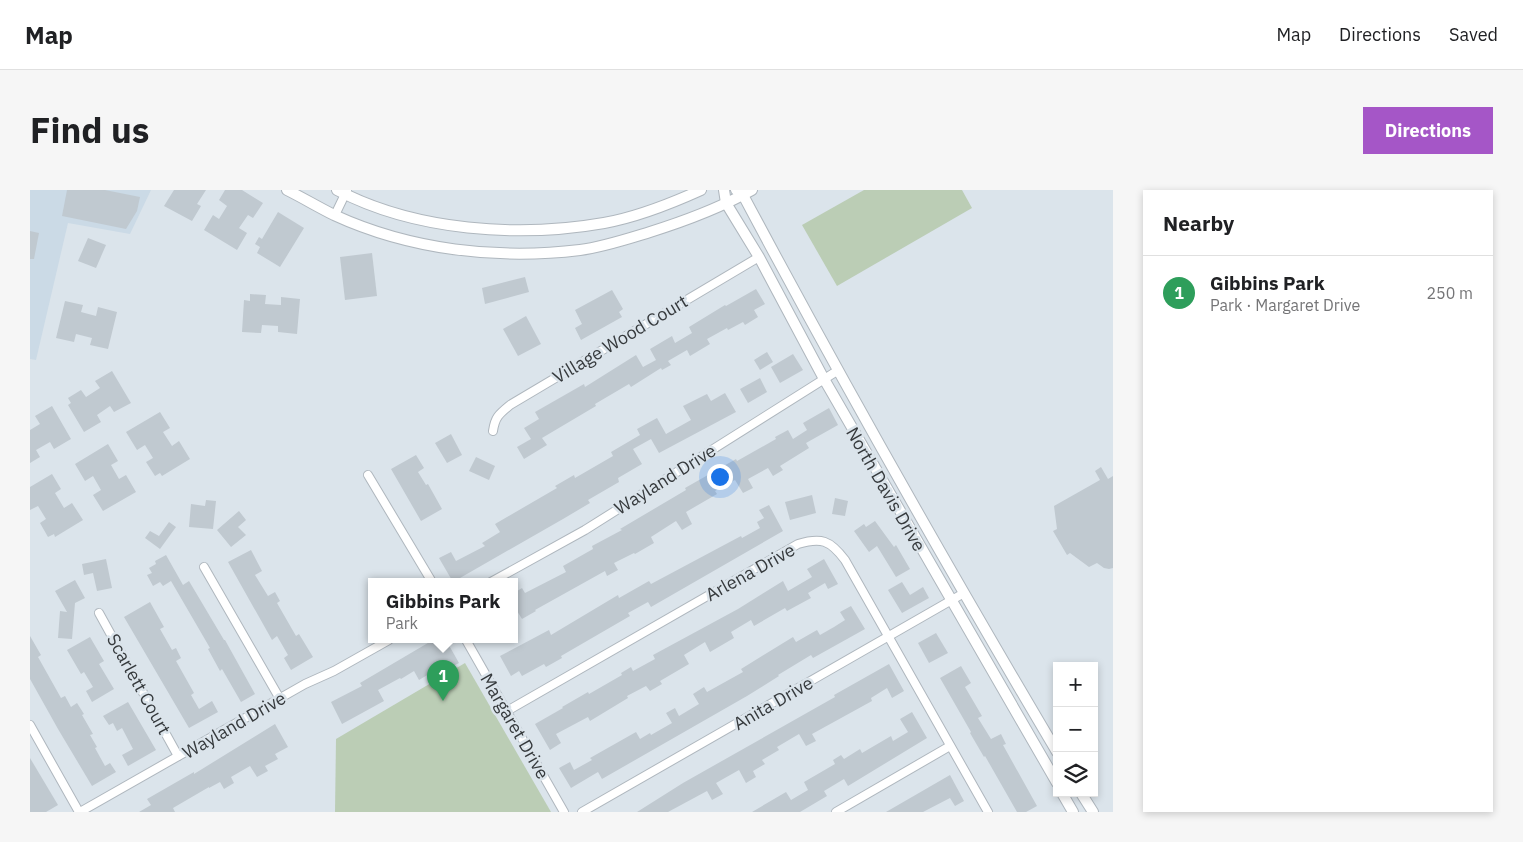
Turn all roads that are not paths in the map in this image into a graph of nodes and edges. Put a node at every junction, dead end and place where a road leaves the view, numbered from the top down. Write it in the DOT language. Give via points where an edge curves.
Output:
graph roads {
  1 [pos="287,190"];
  2 [pos="701,190"];
  3 [pos="724,190"];
  4 [pos="343,191"];
  5 [pos="744,192"];
  6 [pos="726,203"];
  7 [pos="335,215"];
  8 [pos="759,257"];
  9 [pos="837,371"];
  10 [pos="824,379"];
  11 [pos="493,431"];
  12 [pos="368,475"];
  13 [pos="204,567"];
  14 [pos="430,578"];
  15 [pos="498,578"];
  16 [pos="964,593"];
  17 [pos="950,601"];
  18 [pos="99,613"];
  19 [pos="889,637"];
  20 [pos="384,643"];
  21 [pos="468,643"];
  22 [pos="280,699"];
  23 [pos="507,711"];
  24 [pos="30,725"];
  25 [pos="1053,745"];
  26 [pos="950,746"];
  27 [pos="178,756"];
  28 [pos="1053,777"];
  29 [pos="1064,797"];
  30 [pos="1084,797"];
  31 [pos="80,812"];
  32 [pos="564,812"];
  33 [pos="582,812"];
  34 [pos="836,812"];
  35 [pos="988,812"];
  36 [pos="1073,812"];
  37 [pos="1093,812"];
  1 -- 7 [label="street"];
  2 -- 4 [label="street" via="676,202 605,223 512,230 456,226 415,218 386,211"];
  3 -- 6 [label="street, North Davis Drive"];
  4 -- 7 [label="street"];
  5 -- 6 [label="street"];
  5 -- 9 [label="street, North Davis Drive"];
  6 -- 7 [label="street" via="683,222 624,239 582,249 532,254 486,253 433,246 393,236"];
  6 -- 8 [label="street, North Davis Drive"];
  8 -- 10 [label="street, North Davis Drive"];
  8 -- 11 [label="street, Village Wood Court" via="510,404 497,416"];
  9 -- 10 [label="street, Wayland Drive"];
  9 -- 16 [label="street, North Davis Drive"];
  10 -- 15 [label="street, Wayland Drive" via="585,530"];
  10 -- 17 [label="street, North Davis Drive"];
  12 -- 14 [label="street"];
  13 -- 22 [label="street"];
  16 -- 17 [label="street, Anita Drive"];
  16 -- 25 [label="street, North Davis Drive"];
  17 -- 19 [label="street, Anita Drive"];
  17 -- 28 [label="street, North Davis Drive"];
  18 -- 27 [label="street, Scarlett Court"];
  19 -- 23 [label="street, Arlena Drive" via="845,560 828,542 813,539 798,544"];
  19 -- 26 [label="street, Arlena Drive"];
  19 -- 33 [label="street, Anita Drive"];
  20 -- 22 [label="street, Wayland Drive"];
  21 -- 23 [label="street, Margaret Drive"];
  22 -- 27 [label="street, Wayland Drive"];
  23 -- 32 [label="street, Margaret Drive"];
  24 -- 31 [label="street"];
  26 -- 34 [label="street"];
  26 -- 35 [label="street, Arlena Drive"];
  27 -- 31 [label="street, Wayland Drive"];
  29 -- 36 [label="street"];
  30 -- 37 [label="street"];
}
